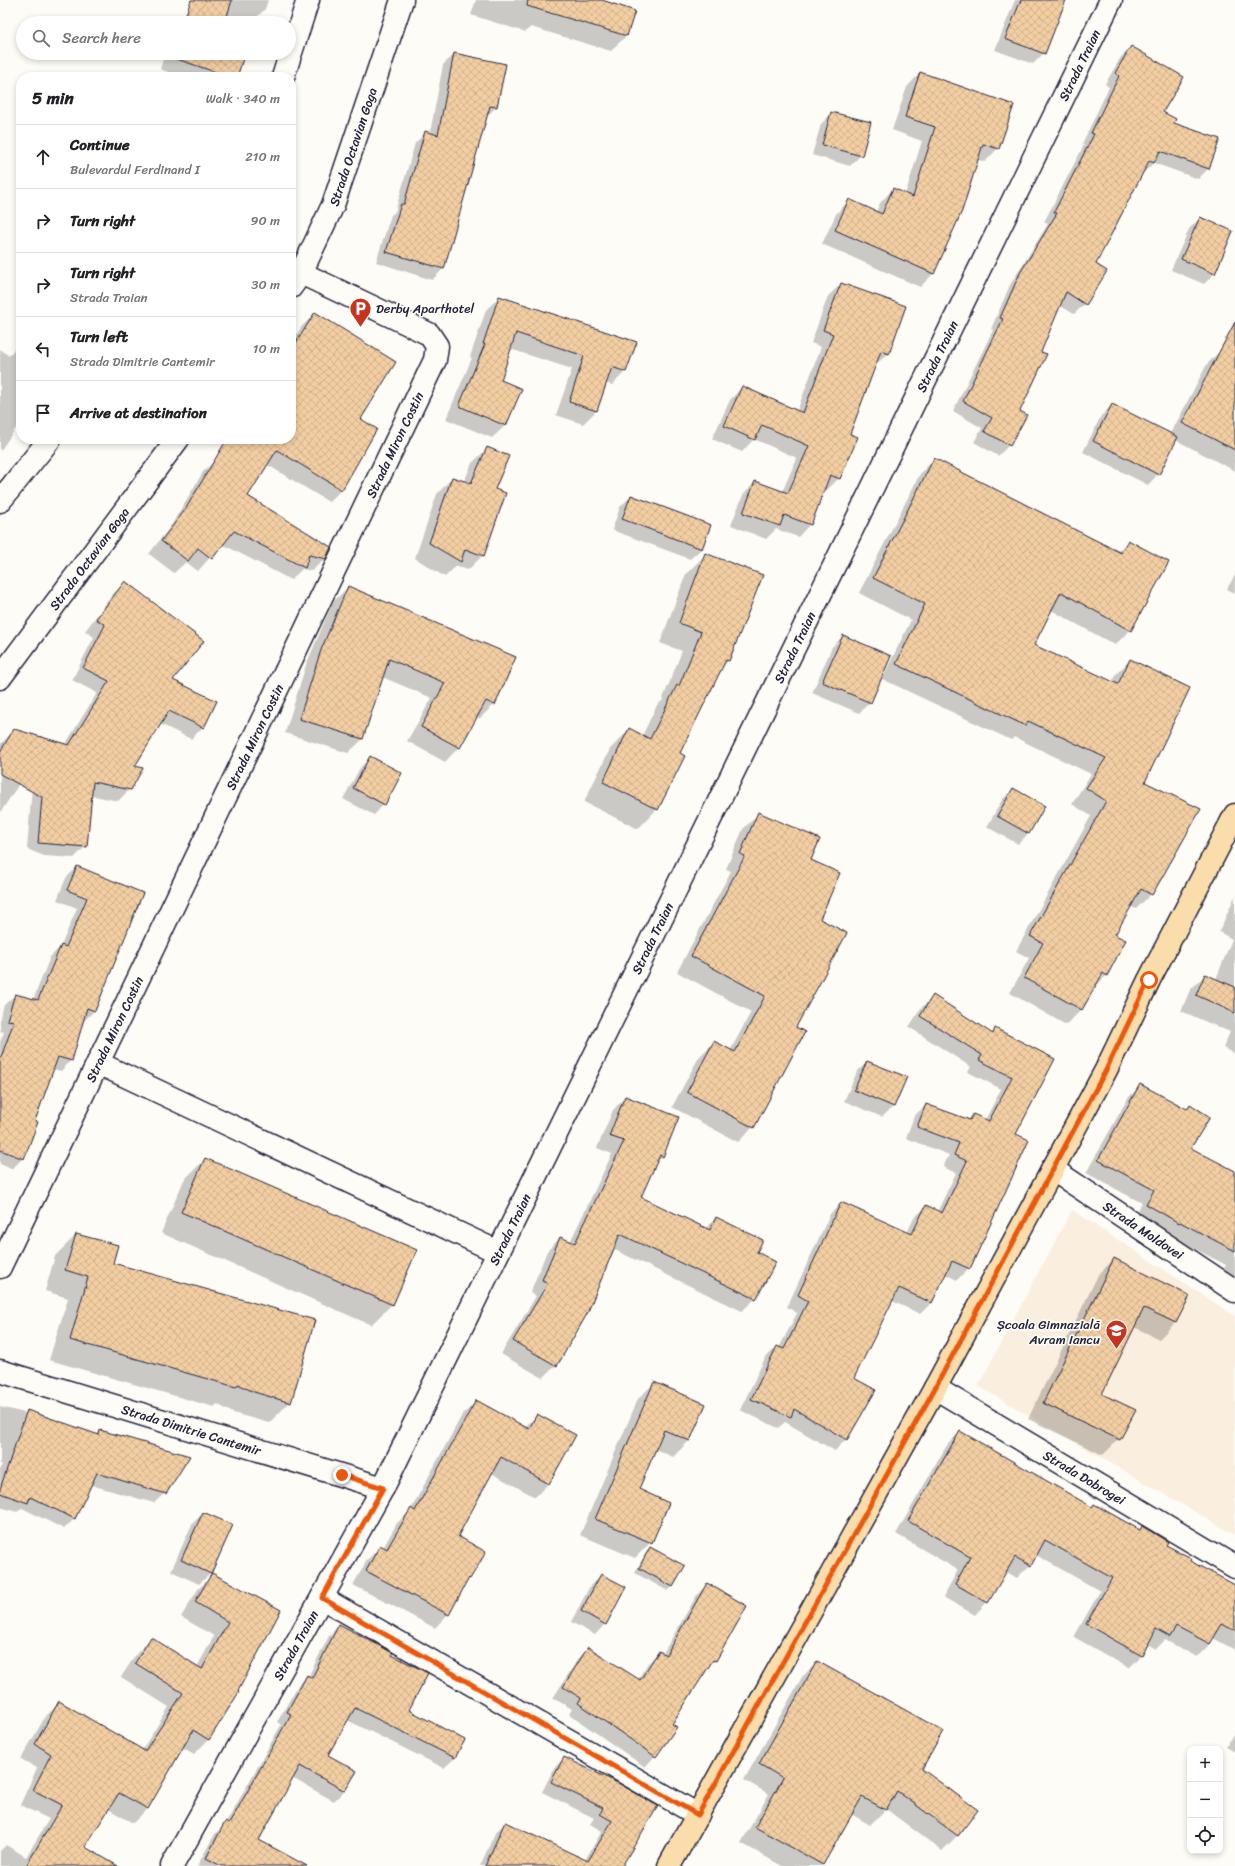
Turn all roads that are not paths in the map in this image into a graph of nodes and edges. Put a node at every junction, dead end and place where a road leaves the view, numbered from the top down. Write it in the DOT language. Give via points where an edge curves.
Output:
graph roads {
  1 [pos="308,0"];
  2 [pos="402,0"];
  3 [pos="1111,0"];
  4 [pos="296,37"];
  5 [pos="289,60"];
  6 [pos="285,72"];
  7 [pos="296,280"];
  8 [pos="46,444"];
  9 [pos="174,444"];
  10 [pos="0,501"];
  11 [pos="0,678"];
  12 [pos="1235,815"];
  13 [pos="98,1063"];
  14 [pos="1052,1169"];
  15 [pos="498,1252"];
  16 [pos="0,1267"];
  17 [pos="1235,1291"];
  18 [pos="0,1371"];
  19 [pos="935,1388"];
  20 [pos="383,1488"];
  21 [pos="1235,1567"];
  22 [pos="322,1598"];
  23 [pos="698,1815"];
  24 [pos="172,1866"];
  25 [pos="669,1866"];
  1 -- 4 [label="street"];
  2 -- 7 [label="street, Strada Octavian Goga" via="333,205"];
  3 -- 15 [label="street, Strada Traian"];
  5 -- 6 [label="street"];
  7 -- 13 [label="street, Strada Miron Costin" via="429,334 437,346 435,360"];
  8 -- 10 [label="street"];
  9 -- 11 [label="street, Strada Octavian Goga"];
  12 -- 14 [label="main road" via="1149,980 1106,1070"];
  13 -- 15 [label="street"];
  13 -- 16 [label="street, Strada Miron Costin"];
  14 -- 17 [label="street, Strada Moldovei"];
  14 -- 19 [label="main road"];
  15 -- 20 [label="street, Strada Traian"];
  18 -- 20 [label="street, Strada Dimitrie Cantemir"];
  19 -- 21 [label="street, Strada Dobrogei"];
  19 -- 23 [label="main road"];
  20 -- 22 [label="street, Strada Traian"];
  22 -- 23 [label="street"];
  22 -- 24 [label="street, Strada Traian"];
  23 -- 25 [label="main road"];
}
